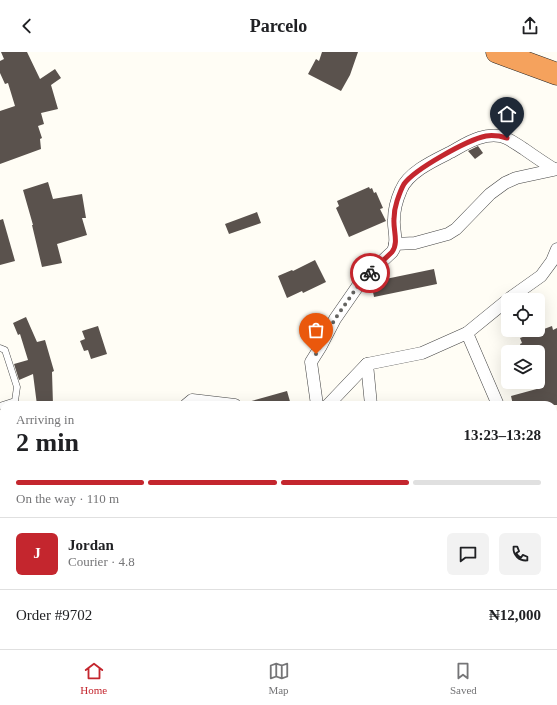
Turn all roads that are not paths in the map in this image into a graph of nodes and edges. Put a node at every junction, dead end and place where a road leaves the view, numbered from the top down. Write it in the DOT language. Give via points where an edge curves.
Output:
graph roads {
  1 [pos="497,52"];
  2 [pos="557,74"];
  3 [pos="556,169"];
  4 [pos="395,244"];
  5 [pos="557,249"];
  6 [pos="467,333"];
  7 [pos="0,348"];
  8 [pos="367,364"];
  9 [pos="15,401"];
  10 [pos="191,401"];
  11 [pos="201,401"];
  12 [pos="316,401"];
  13 [pos="332,401"];
  14 [pos="371,401"];
  15 [pos="496,401"];
  1 -- 2 [label="highway"];
  3 -- 4 [label="street" via="516,178 505,184 490,194 448,234 415,243"];
  3 -- 4 [label="street" via="507,138 487,136 477,139 427,165 405,183 394,212"];
  4 -- 12 [label="street" via="392,252 362,280 335,319 311,362"];
  5 -- 6 [label="street" via="552,262 541,276"];
  6 -- 8 [label="street" via="422,352"];
  6 -- 15 [label="street"];
  7 -- 9 [label="lane" via="5,350 17,387"];
  8 -- 13 [label="street"];
  8 -- 14 [label="street"];
  10 -- 11 [label="street"];
}
